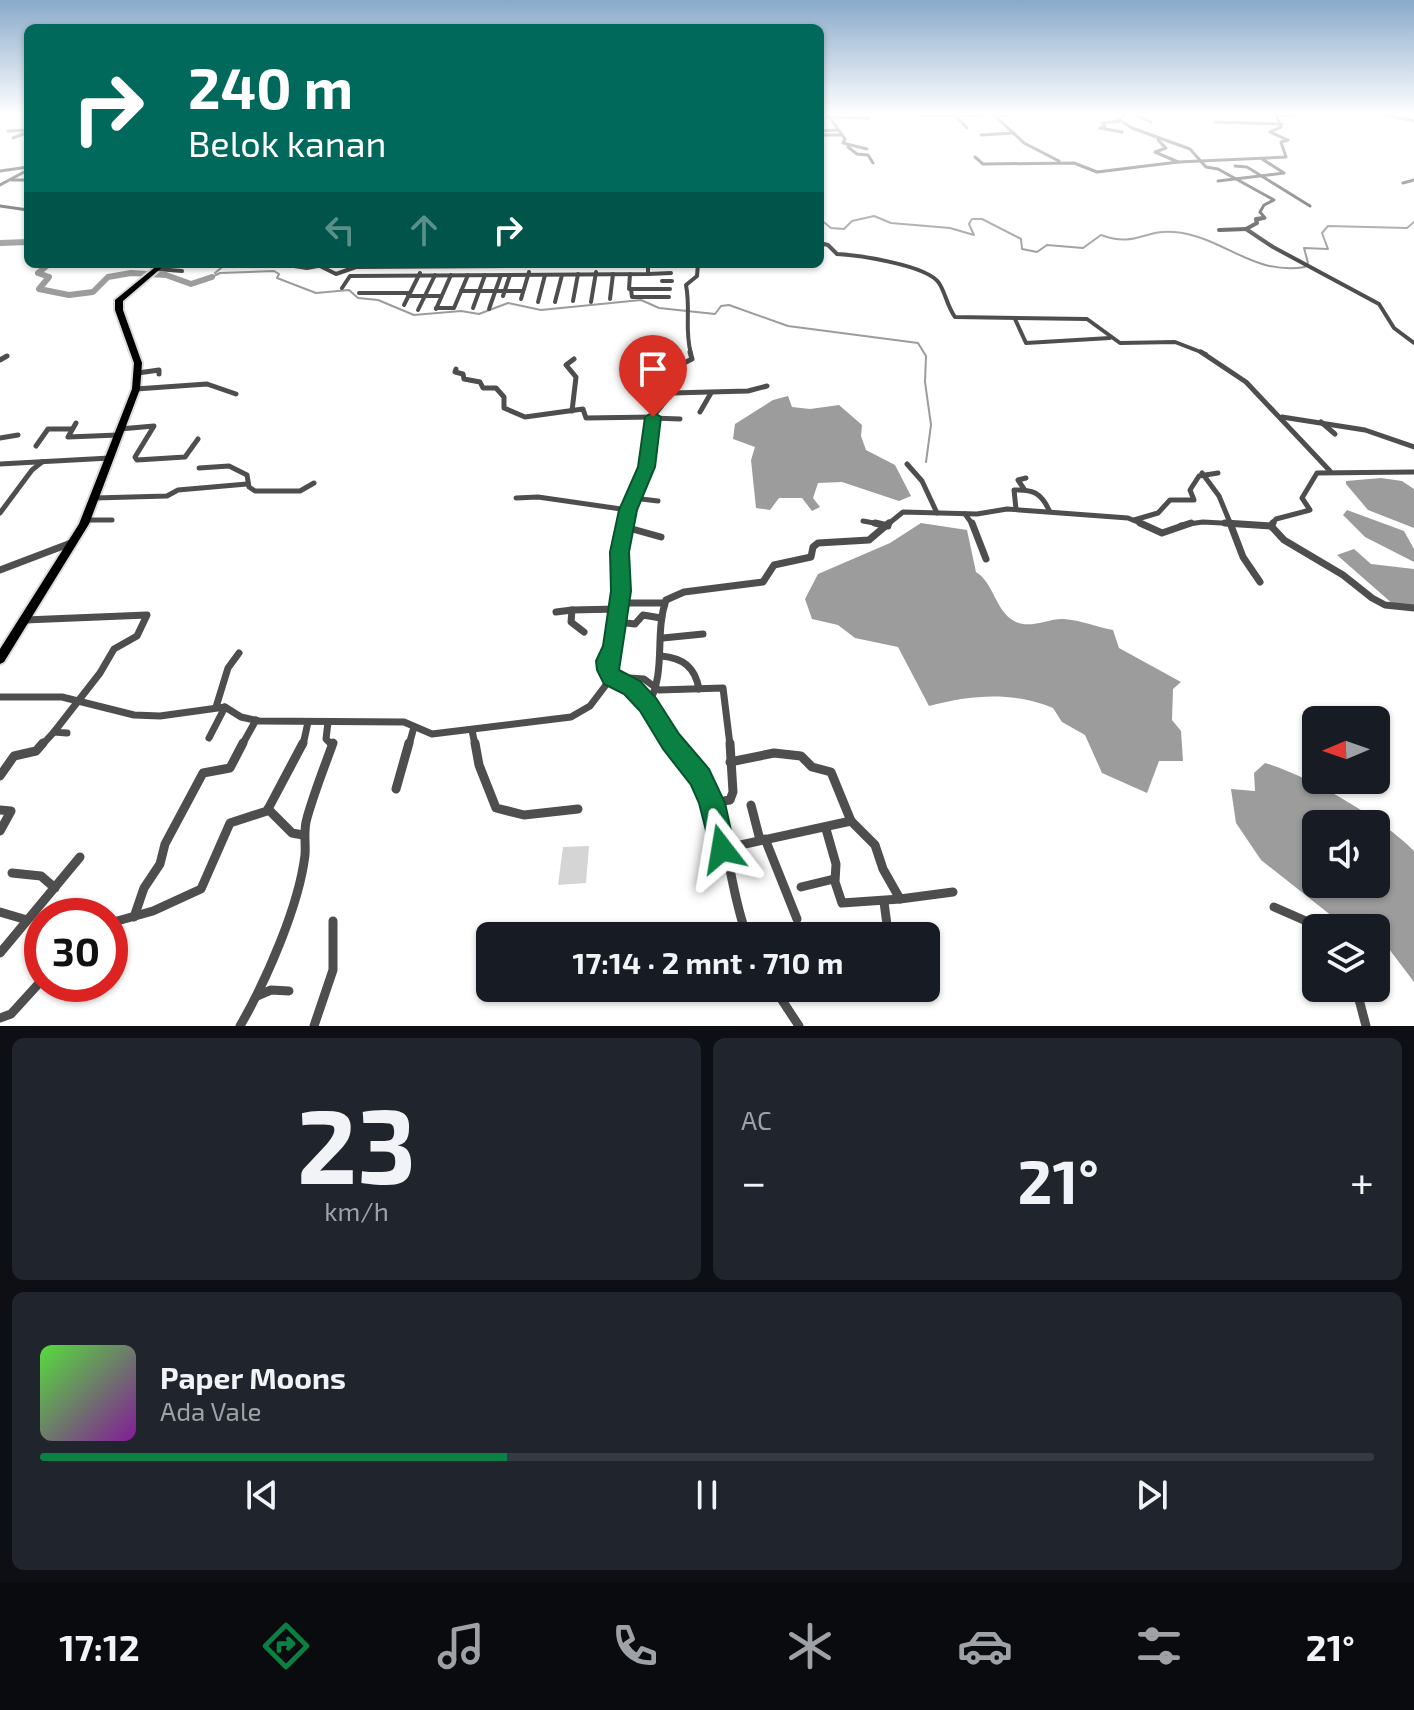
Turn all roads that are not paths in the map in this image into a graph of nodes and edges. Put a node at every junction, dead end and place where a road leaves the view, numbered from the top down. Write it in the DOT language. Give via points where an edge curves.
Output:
graph roads {
  1 [pos="981,163"];
  2 [pos="1063,163"];
  3 [pos="1171,163"];
  4 [pos="1196,163"];
  5 [pos="1201,163"];
  6 [pos="1231,163"];
  7 [pos="1269,163"];
  8 [pos="1235,166"];
  9 [pos="1206,167"];
  10 [pos="1217,168"];
  11 [pos="24,169"];
  12 [pos="0,171"];
  13 [pos="24,172"];
  14 [pos="12,174"];
  15 [pos="21,174"];
  16 [pos="1262,176"];
  17 [pos="1236,179"];
  18 [pos="10,180"];
  19 [pos="24,180"];
  20 [pos="1414,180"];
  21 [pos="1218,181"];
  22 [pos="1403,183"];
  23 [pos="0,185"];
  24 [pos="0,206"];
  25 [pos="1310,206"];
  26 [pos="24,209"];
  27 [pos="1246,229"];
  28 [pos="1219,230"];
  29 [pos="824,244"];
  30 [pos="158,268"];
  31 [pos="324,268"];
  32 [pos="349,268"];
  33 [pos="423,268"];
  34 [pos="471,268"];
  35 [pos="529,268"];
  36 [pos="597,268"];
  37 [pos="648,268"];
  38 [pos="698,268"];
  39 [pos="182,271"];
  40 [pos="671,273"];
  41 [pos="578,274"];
  42 [pos="596,274"];
  43 [pos="613,274"];
  44 [pos="630,274"];
  45 [pos="647,274"];
  46 [pos="662,274"];
  47 [pos="435,275"];
  48 [pos="451,275"];
  49 [pos="468,275"];
  50 [pos="485,275"];
  51 [pos="501,275"];
  52 [pos="510,275"];
  53 [pos="528,275"];
  54 [pos="545,275"];
  55 [pos="562,275"];
  56 [pos="364,276"];
  57 [pos="378,276"];
  58 [pos="391,276"];
  59 [pos="405,276"];
  60 [pos="419,276"];
  61 [pos="662,281"];
  62 [pos="672,281"];
  63 [pos="358,285"];
  64 [pos="342,288"];
  65 [pos="631,289"];
  66 [pos="644,289"];
  67 [pos="662,289"];
  68 [pos="670,289"];
  69 [pos="461,291"];
  70 [pos="479,291"];
  71 [pos="495,291"];
  72 [pos="523,291"];
  73 [pos="359,293"];
  74 [pos="368,293"];
  75 [pos="382,293"];
  76 [pos="396,293"];
  77 [pos="504,294"];
  78 [pos="409,295"];
  79 [pos="425,296"];
  80 [pos="441,296"];
  81 [pos="669,297"];
  82 [pos="521,299"];
  83 [pos="610,299"];
  84 [pos="573,301"];
  85 [pos="538,302"];
  86 [pos="555,302"];
  87 [pos="591,302"];
  88 [pos="404,305"];
  89 [pos="473,308"];
  90 [pos="489,309"];
  91 [pos="418,310"];
  92 [pos="1015,319"];
  93 [pos="1113,340"];
  94 [pos="1414,343"];
  95 [pos="1122,351"];
  96 [pos="7,356"];
  97 [pos="574,359"];
  98 [pos="692,359"];
  99 [pos="0,360"];
  100 [pos="703,360"];
  101 [pos="456,369"];
  102 [pos="138,373"];
  103 [pos="159,374"];
  104 [pos="767,386"];
  105 [pos="136,389"];
  106 [pos="672,393"];
  107 [pos="711,393"];
  108 [pos="236,394"];
  109 [pos="572,411"];
  110 [pos="700,412"];
  111 [pos="1279,416"];
  112 [pos="653,417"];
  113 [pos="680,419"];
  114 [pos="1321,422"];
  115 [pos="119,432"];
  116 [pos="1335,434"];
  117 [pos="18,435"];
  118 [pos="0,438"];
  119 [pos="198,439"];
  120 [pos="36,446"];
  121 [pos="1414,447"];
  122 [pos="110,458"];
  123 [pos="42,462"];
  124 [pos="0,464"];
  125 [pos="907,464"];
  126 [pos="199,468"];
  127 [pos="1330,471"];
  128 [pos="1414,472"];
  129 [pos="1202,473"];
  130 [pos="1218,473"];
  131 [pos="1010,474"];
  132 [pos="1026,478"];
  133 [pos="1018,480"];
  134 [pos="314,483"];
  135 [pos="247,484"];
  136 [pos="1024,489"];
  137 [pos="93,497"];
  138 [pos="516,498"];
  139 [pos="633,498"];
  140 [pos="658,501"];
  141 [pos="1016,509"];
  142 [pos="628,510"];
  143 [pos="1049,510"];
  144 [pos="0,513"];
  145 [pos="937,513"];
  146 [pos="965,514"];
  147 [pos="87,520"];
  148 [pos="112,520"];
  149 [pos="1134,520"];
  150 [pos="863,521"];
  151 [pos="1228,524"];
  152 [pos="888,526"];
  153 [pos="1271,526"];
  154 [pos="625,527"];
  155 [pos="661,537"];
  156 [pos="74,542"];
  157 [pos="986,559"];
  158 [pos="0,570"];
  159 [pos="1260,582"];
  160 [pos="664,603"];
  161 [pos="618,606"];
  162 [pos="1414,608"];
  163 [pos="572,610"];
  164 [pos="556,612"];
  165 [pos="661,618"];
  166 [pos="25,620"];
  167 [pos="617,622"];
  168 [pos="584,632"];
  169 [pos="703,634"];
  170 [pos="663,638"];
  171 [pos="239,653"];
  172 [pos="661,656"];
  173 [pos="0,659"];
  174 [pos="612,677"];
  175 [pos="699,689"];
  176 [pos="659,690"];
  177 [pos="0,697"];
  178 [pos="77,701"];
  179 [pos="648,705"];
  180 [pos="221,707"];
  181 [pos="256,720"];
  182 [pos="308,722"];
  183 [pos="328,722"];
  184 [pos="414,727"];
  185 [pos="472,730"];
  186 [pos="54,732"];
  187 [pos="67,733"];
  188 [pos="209,738"];
  189 [pos="730,762"];
  190 [pos="0,776"];
  191 [pos="396,789"];
  192 [pos="712,803"];
  193 [pos="751,805"];
  194 [pos="268,809"];
  195 [pos="578,809"];
  196 [pos="0,810"];
  197 [pos="851,821"];
  198 [pos="826,829"];
  199 [pos="0,831"];
  200 [pos="303,835"];
  201 [pos="763,839"];
  202 [pos="722,849"];
  203 [pos="80,857"];
  204 [pos="12,873"];
  205 [pos="834,879"];
  206 [pos="801,887"];
  207 [pos="55,888"];
  208 [pos="953,892"];
  209 [pos="46,898"];
  210 [pos="900,899"];
  211 [pos="884,902"];
  212 [pos="1274,907"];
  213 [pos="0,912"];
  214 [pos="134,917"];
  215 [pos="128,918"];
  216 [pos="24,919"];
  217 [pos="797,919"];
  218 [pos="1302,919"];
  219 [pos="333,921"];
  220 [pos="742,922"];
  221 [pos="887,922"];
  222 [pos="24,924"];
  223 [pos="0,953"];
  224 [pos="289,991"];
  225 [pos="257,996"];
  226 [pos="24,1000"];
  227 [pos="783,1002"];
  228 [pos="1360,1002"];
  229 [pos="0,1018"];
  230 [pos="240,1026"];
  231 [pos="314,1026"];
  232 [pos="799,1026"];
  233 [pos="1366,1026"];
  1 -- 2 [label="street"];
  2 -- 3 [label="street" via="1097,172"];
  4 -- 9 [label="street"];
  5 -- 9 [label="street"];
  6 -- 8 [label="street"];
  7 -- 16 [label="street" via="1285,172"];
  8 -- 10 [label="street"];
  8 -- 16 [label="street" via="1247,166"];
  9 -- 10 [label="street"];
  10 -- 17 [label="street"];
  11 -- 12 [label="street"];
  13 -- 15 [label="street"];
  14 -- 15 [label="street"];
  15 -- 18 [label="street"];
  16 -- 17 [label="street"];
  16 -- 25 [label="street"];
  17 -- 21 [label="street"];
  17 -- 27 [label="street" via="1275,201 1264,205 1260,213 1265,218"];
  18 -- 19 [label="street"];
  18 -- 23 [label="street"];
  20 -- 22 [label="street"];
  24 -- 26 [label="street"];
  27 -- 28 [label="street"];
  27 -- 94 [label="street" via="1379,304 1394,328"];
  29 -- 92 [label="street" via="837,254 867,255 932,277 955,317"];
  30 -- 39 [label="street"];
  30 -- 102 [label="main road" via="118,303"];
  31 -- 32 [label="street" via="336,274"];
  33 -- 60 [label="street"];
  34 -- 49 [label="street"];
  35 -- 53 [label="street"];
  36 -- 42 [label="street"];
  37 -- 45 [label="street"];
  38 -- 98 [label="street" via="697,276 686,284 690,306 685,334"];
  40 -- 46 [label="street"];
  41 -- 42 [label="street"];
  41 -- 55 [label="street"];
  41 -- 84 [label="street"];
  42 -- 43 [label="street"];
  42 -- 87 [label="street"];
  43 -- 44 [label="street"];
  43 -- 83 [label="street"];
  44 -- 45 [label="street"];
  44 -- 65 [label="street"];
  45 -- 46 [label="street"];
  45 -- 66 [label="street"];
  46 -- 61 [label="street"];
  47 -- 48 [label="street"];
  47 -- 60 [label="street"];
  47 -- 79 [label="street"];
  48 -- 49 [label="street"];
  48 -- 80 [label="street"];
  49 -- 50 [label="street"];
  49 -- 69 [label="street"];
  50 -- 51 [label="street"];
  50 -- 70 [label="street"];
  51 -- 52 [label="street"];
  51 -- 71 [label="street"];
  52 -- 53 [label="street"];
  52 -- 77 [label="street"];
  53 -- 54 [label="street"];
  53 -- 72 [label="street"];
  54 -- 55 [label="street"];
  54 -- 85 [label="street"];
  55 -- 86 [label="street"];
  56 -- 57 [label="street"];
  56 -- 63 [label="street"];
  56 -- 64 [label="street" via="350,276"];
  57 -- 58 [label="street"];
  57 -- 74 [label="street"];
  58 -- 59 [label="street"];
  58 -- 75 [label="street"];
  59 -- 60 [label="street"];
  59 -- 76 [label="street"];
  60 -- 78 [label="street"];
  61 -- 62 [label="street"];
  61 -- 67 [label="street"];
  65 -- 66 [label="street"];
  65 -- 81 [label="street" via="631,297"];
  66 -- 67 [label="street"];
  67 -- 68 [label="street"];
  69 -- 70 [label="street"];
  69 -- 80 [label="street" via="454,308 435,310"];
  70 -- 71 [label="street"];
  70 -- 89 [label="street"];
  71 -- 77 [label="street"];
  71 -- 90 [label="street"];
  72 -- 77 [label="street"];
  72 -- 82 [label="street"];
  73 -- 74 [label="street"];
  74 -- 75 [label="street"];
  75 -- 76 [label="street"];
  76 -- 78 [label="street"];
  78 -- 79 [label="street"];
  78 -- 88 [label="street"];
  79 -- 80 [label="street"];
  79 -- 91 [label="street"];
  92 -- 93 [label="street" via="1091,319"];
  92 -- 93 [label="street" via="1026,343"];
  93 -- 95 [label="street"];
  93 -- 111 [label="street" via="1182,344 1250,383"];
  96 -- 99 [label="street"];
  97 -- 109 [label="street" via="566,365 576,379"];
  98 -- 100 [label="street"];
  98 -- 106 [label="street" via="678,366"];
  101 -- 109 [label="street" via="464,379 496,388 504,397 504,408 519,416"];
  102 -- 103 [label="street"];
  102 -- 105 [label="main road"];
  104 -- 107 [label="street"];
  105 -- 108 [label="street" via="207,384"];
  105 -- 115 [label="main road"];
  106 -- 107 [label="street"];
  106 -- 112 [label="street"];
  107 -- 110 [label="street"];
  109 -- 112 [label="street" via="584,409 586,418"];
  111 -- 114 [label="street"];
  111 -- 127 [label="street"];
  112 -- 113 [label="street"];
  112 -- 139 [label="street" via="647,467"];
  114 -- 116 [label="street"];
  114 -- 121 [label="street"];
  115 -- 119 [label="street" via="154,426 137,460 185,457"];
  115 -- 120 [label="street" via="68,437 74,426 48,429"];
  115 -- 122 [label="main road"];
  117 -- 118 [label="street"];
  122 -- 123 [label="street"];
  122 -- 137 [label="main road"];
  123 -- 124 [label="street"];
  123 -- 144 [label="street"];
  125 -- 145 [label="street" via="929,489"];
  126 -- 135 [label="street" via="232,467 247,475"];
  127 -- 128 [label="street"];
  127 -- 153 [label="street" via="1312,477 1302,498 1310,510 1276,519"];
  129 -- 130 [label="street"];
  129 -- 149 [label="street" via="1191,488 1194,500 1170,500 1158,513"];
  129 -- 151 [label="street" via="1219,496"];
  131 -- 133 [label="street"];
  132 -- 133 [label="street"];
  133 -- 136 [label="street"];
  134 -- 135 [label="street" via="300,491 255,491"];
  135 -- 137 [label="street" via="178,490 166,496"];
  136 -- 141 [label="street" via="1013,491"];
  136 -- 143 [label="street" via="1040,492"];
  137 -- 147 [label="main road"];
  138 -- 142 [label="street"];
  139 -- 140 [label="street"];
  139 -- 142 [label="street"];
  141 -- 143 [label="street"];
  141 -- 146 [label="street"];
  142 -- 154 [label="street"];
  143 -- 149 [label="street"];
  145 -- 146 [label="street"];
  145 -- 152 [label="street" via="903,512"];
  146 -- 157 [label="street"];
  147 -- 148 [label="street"];
  147 -- 156 [label="main road"];
  149 -- 151 [label="street" via="1162,533 1184,524"];
  150 -- 152 [label="street"];
  151 -- 153 [label="street"];
  151 -- 159 [label="street" via="1248,569"];
  152 -- 160 [label="street" via="869,540 815,544 811,557 774,565 763,582 684,592"];
  153 -- 162 [label="street" via="1372,598"];
  154 -- 155 [label="street"];
  154 -- 161 [label="street"];
  156 -- 158 [label="street"];
  156 -- 166 [label="main road"];
  160 -- 161 [label="street"];
  160 -- 165 [label="street"];
  161 -- 163 [label="street"];
  161 -- 167 [label="street"];
  163 -- 164 [label="street"];
  163 -- 168 [label="street" via="571,622"];
  165 -- 167 [label="street" via="643,615 635,624"];
  165 -- 170 [label="street"];
  166 -- 173 [label="main road"];
  166 -- 178 [label="street" via="147,615 137,636 114,649"];
  167 -- 174 [label="street" via="607,661"];
  169 -- 170 [label="street"];
  170 -- 172 [label="street"];
  171 -- 180 [label="street" via="227,671"];
  172 -- 175 [label="street" via="684,660 695,671"];
  172 -- 176 [label="street"];
  174 -- 176 [label="street" via="644,679"];
  174 -- 179 [label="street"];
  174 -- 185 [label="street" via="583,714"];
  175 -- 176 [label="street"];
  175 -- 189 [label="street" via="723,688"];
  176 -- 179 [label="street"];
  177 -- 178 [label="street"];
  178 -- 180 [label="street" via="134,715"];
  178 -- 186 [label="street"];
  179 -- 192 [label="street" via="700,777"];
  180 -- 181 [label="street"];
  180 -- 188 [label="street"];
  181 -- 182 [label="street"];
  181 -- 214 [label="street" via="230,768 203,773"];
  182 -- 183 [label="street"];
  182 -- 194 [label="street" via="302,750"];
  183 -- 184 [label="street" via="404,722"];
  183 -- 200 [label="street" via="325,735 333,746"];
  184 -- 185 [label="street" via="432,734"];
  184 -- 191 [label="street"];
  185 -- 195 [label="street" via="484,778 500,812"];
  186 -- 187 [label="street"];
  186 -- 190 [label="street" via="35,751 14,756"];
  189 -- 192 [label="street" via="732,797"];
  189 -- 197 [label="street" via="774,753 801,756 812,767 831,772"];
  192 -- 202 [label="street"];
  193 -- 201 [label="street"];
  194 -- 200 [label="street" via="292,833"];
  194 -- 214 [label="street" via="229,825 201,889"];
  196 -- 199 [label="street" via="11,811"];
  197 -- 198 [label="street"];
  197 -- 210 [label="street" via="875,845"];
  198 -- 201 [label="street"];
  198 -- 205 [label="street" via="836,864"];
  200 -- 225 [label="street" via="300,881"];
  201 -- 202 [label="street"];
  201 -- 217 [label="street"];
  202 -- 220 [label="street"];
  203 -- 207 [label="street"];
  204 -- 207 [label="street" via="41,876"];
  205 -- 206 [label="street"];
  205 -- 211 [label="street" via="842,903"];
  207 -- 209 [label="street"];
  208 -- 210 [label="street"];
  210 -- 211 [label="street"];
  211 -- 221 [label="street"];
  212 -- 218 [label="street"];
  213 -- 216 [label="street"];
  214 -- 215 [label="street"];
  219 -- 231 [label="street" via="333,970"];
  222 -- 223 [label="street"];
  224 -- 225 [label="street"];
  225 -- 230 [label="street"];
  226 -- 229 [label="street"];
  227 -- 232 [label="street"];
  228 -- 233 [label="street"];
}
